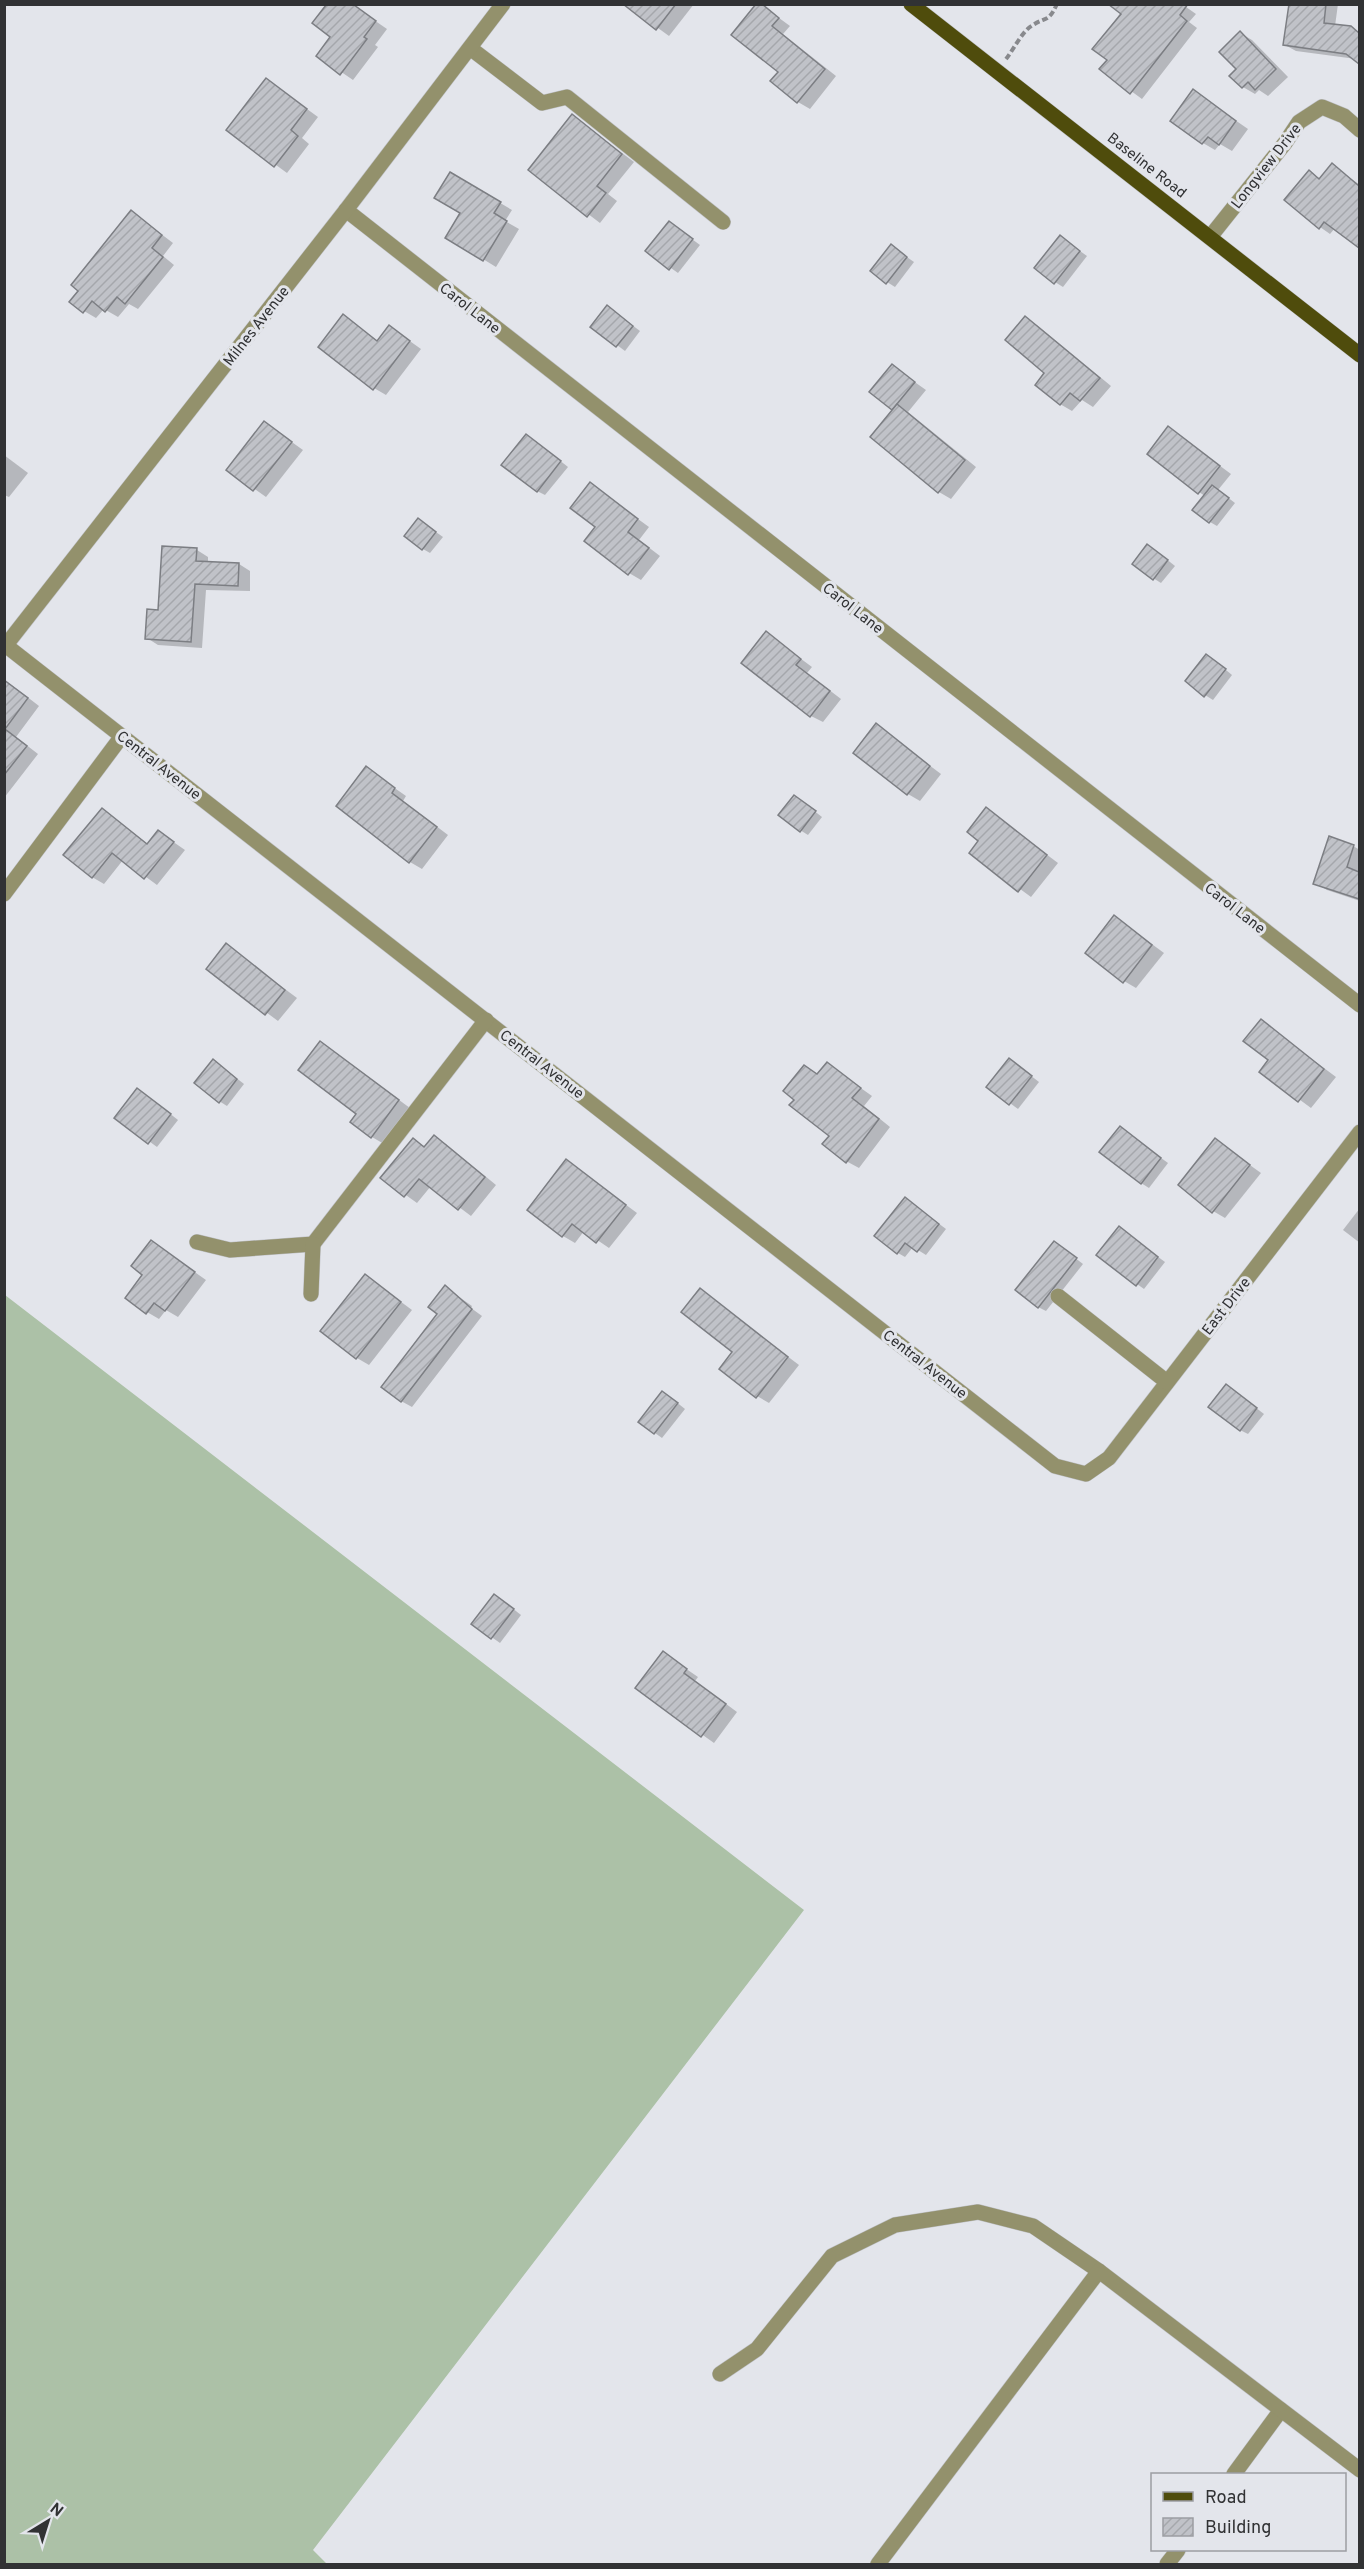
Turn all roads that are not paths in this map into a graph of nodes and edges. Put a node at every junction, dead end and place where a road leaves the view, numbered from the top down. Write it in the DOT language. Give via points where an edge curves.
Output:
graph roads {
  1 [pos="503,4"];
  2 [pos="911,4"];
  3 [pos="470,48"];
  4 [pos="1359,130"];
  5 [pos="346,210"];
  6 [pos="723,222"];
  7 [pos="1210,237"];
  8 [pos="1359,355"];
  9 [pos="5,645"];
  10 [pos="122,736"];
  11 [pos="4,894"];
  12 [pos="1359,1005"];
  13 [pos="486,1020"];
  14 [pos="1359,1132"];
  15 [pos="197,1242"];
  16 [pos="313,1244"];
  17 [pos="312,1294"];
  18 [pos="1058,1296"];
  19 [pos="1167,1382"];
  20 [pos="1086,1474"];
  21 [pos="1099,2271"];
  22 [pos="720,2374"];
  23 [pos="1281,2410"];
  24 [pos="1359,2470"];
  25 [pos="1235,2473"];
  26 [pos="1177,2551"];
  27 [pos="879,2565"];
  28 [pos="1167,2565"];
  1 -- 3 [label="street, Milnes Avenue"];
  2 -- 7 [label="main road, Baseline Road"];
  3 -- 5 [label="street, Milnes Avenue"];
  3 -- 6 [label="street" via="542,103 567,96"];
  4 -- 7 [label="street, Longview Drive" via="1344,116 1322,107 1299,122"];
  5 -- 9 [label="street, Milnes Avenue"];
  5 -- 12 [label="street, Carol Lane"];
  7 -- 8 [label="main road, Baseline Road"];
  9 -- 10 [label="street, Central Avenue"];
  10 -- 11 [label="street"];
  10 -- 13 [label="street, Central Avenue"];
  13 -- 16 [label="street"];
  13 -- 20 [label="street, Central Avenue" via="1055,1466"];
  14 -- 19 [label="street, East Drive"];
  15 -- 16 [label="street" via="230,1250"];
  16 -- 17 [label="street"];
  18 -- 19 [label="street"];
  19 -- 20 [label="street, East Drive" via="1109,1458"];
  21 -- 22 [label="street" via="1033,2226 978,2212 895,2225 832,2256 757,2349"];
  21 -- 23 [label="street"];
  21 -- 27 [label="street"];
  23 -- 24 [label="street"];
  23 -- 25 [label="street"];
  26 -- 28 [label="street"];
}
